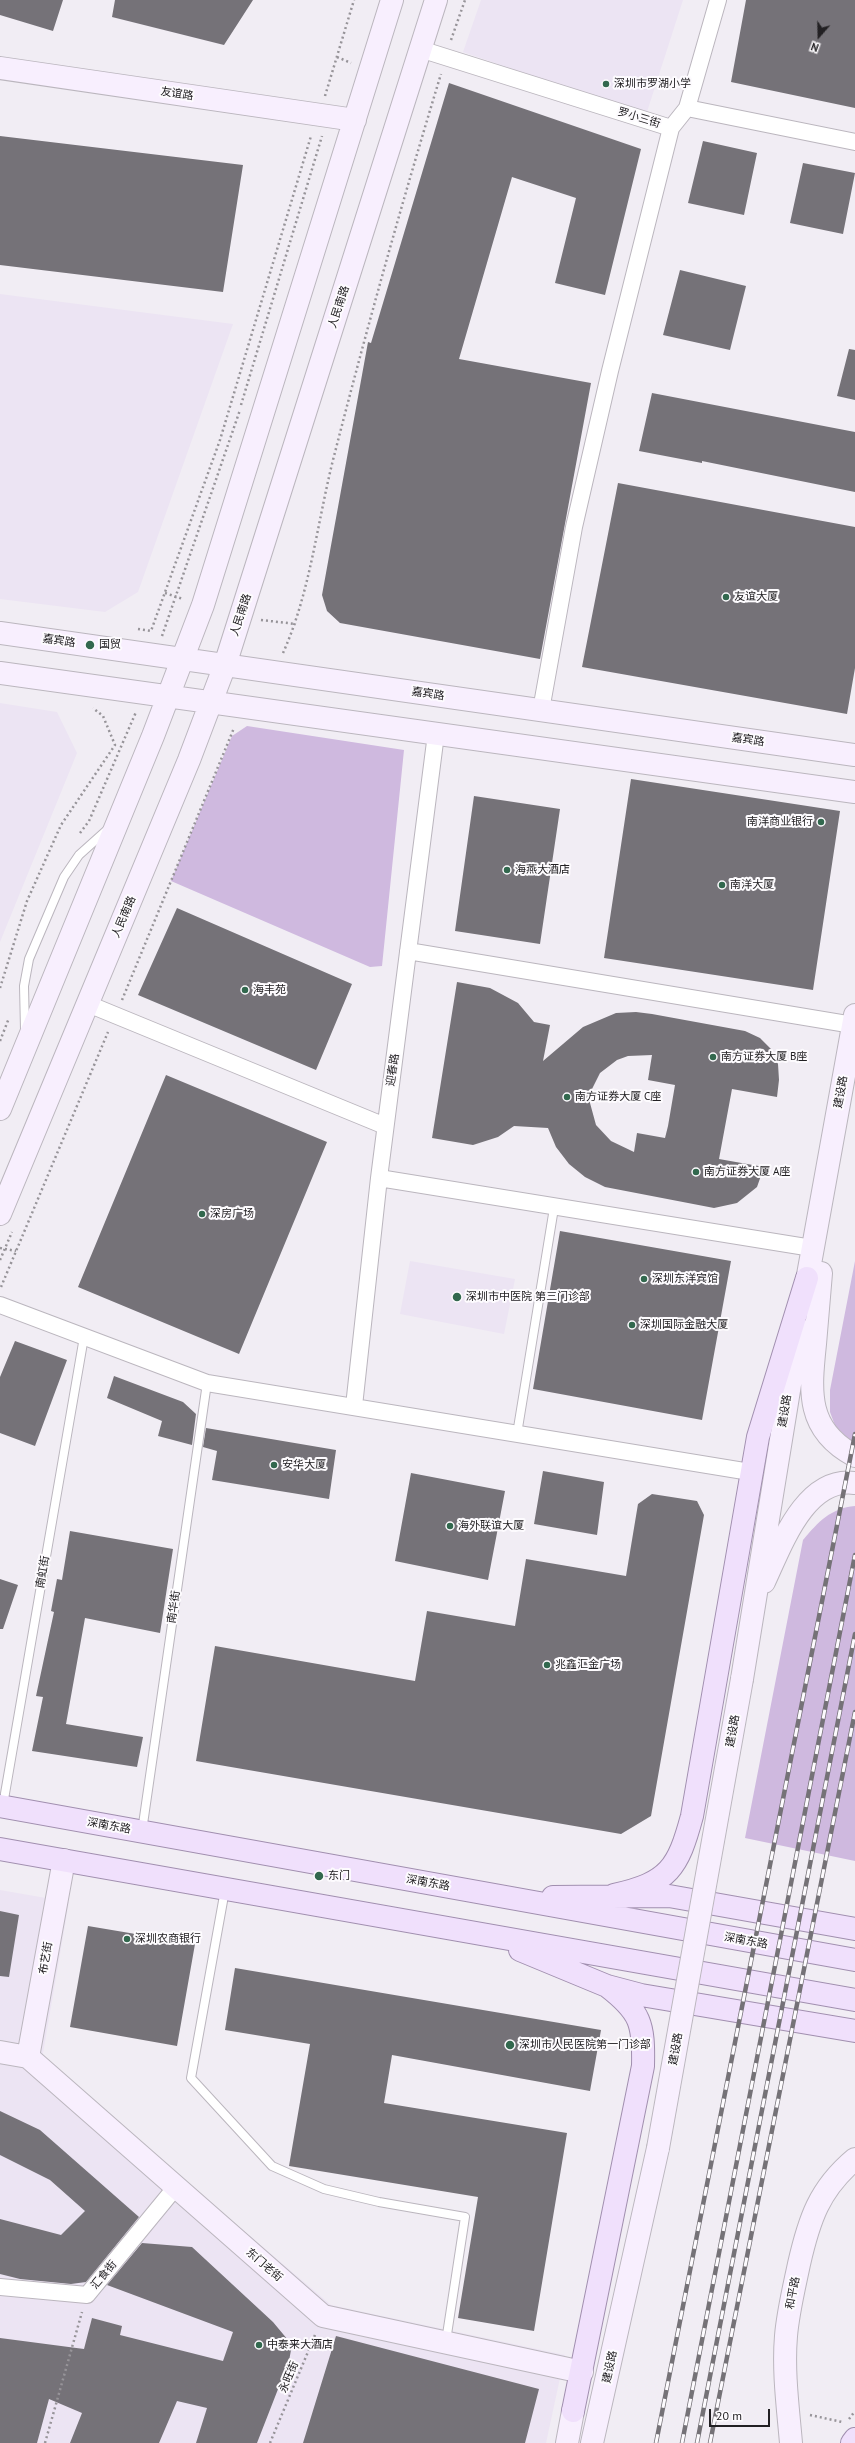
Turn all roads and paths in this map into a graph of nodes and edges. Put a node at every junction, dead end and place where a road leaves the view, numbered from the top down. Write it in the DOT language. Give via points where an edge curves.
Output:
graph roads {
  1 [pos="354,0"];
  2 [pos="392,0"];
  3 [pos="436,0"];
  4 [pos="718,0"];
  5 [pos="420,49"];
  6 [pos="0,68"];
  7 [pos="687,108"];
  8 [pos="324,115"];
  9 [pos="355,120"];
  10 [pos="671,128"];
  11 [pos="305,135"];
  12 [pos="312,136"];
  13 [pos="855,142"];
  14 [pos="136,629"];
  15 [pos="0,633"];
  16 [pos="155,655"];
  17 [pos="183,659"];
  18 [pos="225,665"];
  19 [pos="0,673"];
  20 [pos="142,693"];
  21 [pos="168,696"];
  22 [pos="211,703"];
  23 [pos="92,707"];
  24 [pos="541,710"];
  25 [pos="436,734"];
  26 [pos="855,755"];
  27 [pos="855,792"];
  28 [pos="118,821"];
  29 [pos="80,834"];
  30 [pos="408,951"];
  31 [pos="0,988"];
  32 [pos="88,1004"];
  33 [pos="10,1017"];
  34 [pos="854,1020"];
  35 [pos="0,1041"];
  36 [pos="26,1046"];
  37 [pos="0,1109"];
  38 [pos="385,1126"];
  39 [pos="379,1178"];
  40 [pos="820,1206"];
  41 [pos="554,1208"];
  42 [pos="0,1214"];
  43 [pos="0,1248"];
  44 [pos="812,1248"];
  45 [pos="16,1251"];
  46 [pos="807,1278"];
  47 [pos="0,1305"];
  48 [pos="84,1337"];
  49 [pos="207,1383"];
  50 [pos="354,1406"];
  51 [pos="517,1434"];
  52 [pos="855,1456"];
  53 [pos="750,1472"];
  54 [pos="855,1483"];
  55 [pos="753,1606"];
  56 [pos="1,1806"];
  57 [pos="141,1831"];
  58 [pos="0,1849"];
  59 [pos="64,1860"];
  60 [pos="225,1889"];
  61 [pos="614,1895"];
  62 [pos="510,1898"];
  63 [pos="855,1929"];
  64 [pos="487,1936"];
  65 [pos="855,1960"];
  66 [pos="607,1986"];
  67 [pos="855,2000"];
  68 [pos="855,2031"];
  69 [pos="0,2052"];
  70 [pos="28,2057"];
  71 [pos="855,2160"];
  72 [pos="176,2188"];
  73 [pos="0,2287"];
  74 [pos="87,2295"];
  75 [pos="323,2316"];
  76 [pos="445,2344"];
  77 [pos="582,2372"];
  78 [pos="855,2411"];
  79 [pos="802,2413"];
  80 [pos="855,2439"];
  81 [pos="45,2443"];
  82 [pos="270,2443"];
  83 [pos="567,2443"];
  84 [pos="592,2443"];
  85 [pos="791,2443"];
  86 [pos="852,2443"];
  1 -- 8 [label="path"];
  2 -- 9 [label="main road"];
  3 -- 5 [label="main road, 人民南路"];
  4 -- 7 [label="street"];
  5 -- 10 [label="street, 罗小三街"];
  5 -- 18 [label="main road, 人民南路"];
  6 -- 8 [label="main road, 友谊路"];
  7 -- 10 [label="street, 罗小三街"];
  7 -- 13 [label="street"];
  8 -- 9 [label="main road, 友谊路"];
  8 -- 12 [label="path"];
  8 -- 16 [label="path" via="240,410"];
  9 -- 17 [label="main road" via="207,593"];
  10 -- 24 [label="street" via="574,527"];
  11 -- 12 [label="path"];
  12 -- 14 [label="path" via="220,440 151,631"];
  15 -- 16 [label="main road, 嘉宾路"];
  16 -- 17 [label="main road, 嘉宾路"];
  17 -- 18 [label="main road, 嘉宾路"];
  17 -- 21 [label="main road"];
  18 -- 22 [label="main road, 人民南路"];
  18 -- 24 [label="main road, 嘉宾路"];
  19 -- 20 [label="main road"];
  20 -- 21 [label="main road"];
  20 -- 29 [label="path" via="89,821"];
  21 -- 22 [label="main road"];
  21 -- 28 [label="main road"];
  22 -- 25 [label="main road"];
  22 -- 32 [label="main road, 人民南路"];
  23 -- 31 [label="path" via="103,716 115,745 61,825 27,901"];
  24 -- 26 [label="main road, 嘉宾路"];
  25 -- 27 [label="main road"];
  25 -- 30 [label="street, 迎春路"];
  28 -- 36 [label="main road"];
  28 -- 36 [label="lane" via="79,856 64,877 29,959 24,986"];
  30 -- 34 [label="street"];
  30 -- 38 [label="street, 迎春路"];
  32 -- 38 [label="street"];
  32 -- 42 [label="main road, 人民南路"];
  33 -- 35 [label="path"];
  34 -- 40 [label="main road, 建设路"];
  36 -- 37 [label="main road"];
  38 -- 39 [label="street, 迎春路"];
  39 -- 41 [label="street"];
  39 -- 50 [label="street, 迎春路"];
  40 -- 44 [label="main road, 建设路"];
  40 -- 52 [label="main road" via="822,1256 812,1374 813,1401 819,1421 827,1435 838,1447"];
  41 -- 44 [label="street"];
  41 -- 51 [label="lane"];
  43 -- 45 [label="path"];
  44 -- 46 [label="main road, 建设路"];
  46 -- 53 [label="main road" via="764,1412"];
  46 -- 55 [label="main road, 建设路"];
  47 -- 48 [label="street"];
  48 -- 49 [label="street"];
  48 -- 56 [label="lane, 南虹街"];
  49 -- 50 [label="street"];
  49 -- 57 [label="lane, 南华街"];
  50 -- 51 [label="street"];
  51 -- 53 [label="street"];
  53 -- 61 [label="main road" via="693,1808 685,1841 670,1871 656,1882 638,1890"];
  54 -- 55 [label="main road" via="847,1482 825,1488 810,1500 785,1538"];
  55 -- 84 [label="main road, 建设路, bridge" via="658,2148"];
  56 -- 57 [label="main road, 深南东路"];
  57 -- 62 [label="main road, 深南东路"];
  58 -- 59 [label="main road"];
  59 -- 60 [label="main road"];
  59 -- 70 [label="main road, 布艺街"];
  60 -- 64 [label="main road"];
  60 -- 76 [label="lane" via="191,2078 272,2166 324,2189 379,2202 465,2217"];
  61 -- 62 [label="main road"];
  61 -- 63 [label="main road" via="669,1896"];
  62 -- 65 [label="main road, 深南东路"];
  64 -- 66 [label="main road"];
  64 -- 67 [label="main road"];
  66 -- 68 [label="main road" via="677,2002"];
  66 -- 77 [label="main road" via="627,2002 641,2026 644,2044 643,2066"];
  69 -- 70 [label="main road"];
  70 -- 72 [label="main road, 东门老街"];
  71 -- 85 [label="main road, 和平路" via="838,2174 827,2188 812,2216 790,2307 786,2366"];
  72 -- 74 [label="street, 汇食街"];
  72 -- 75 [label="main road, 东门老街"];
  73 -- 74 [label="street, 汇食街"];
  74 -- 81 [label="path"];
  75 -- 76 [label="main road, 东门老街"];
  75 -- 82 [label="path, 永旺街"];
  76 -- 77 [label="main road, 东门老街"];
  77 -- 83 [label="main road"];
  78 -- 79 [label="path" via="846,2423"];
  80 -- 86 [label="main road"];
}
